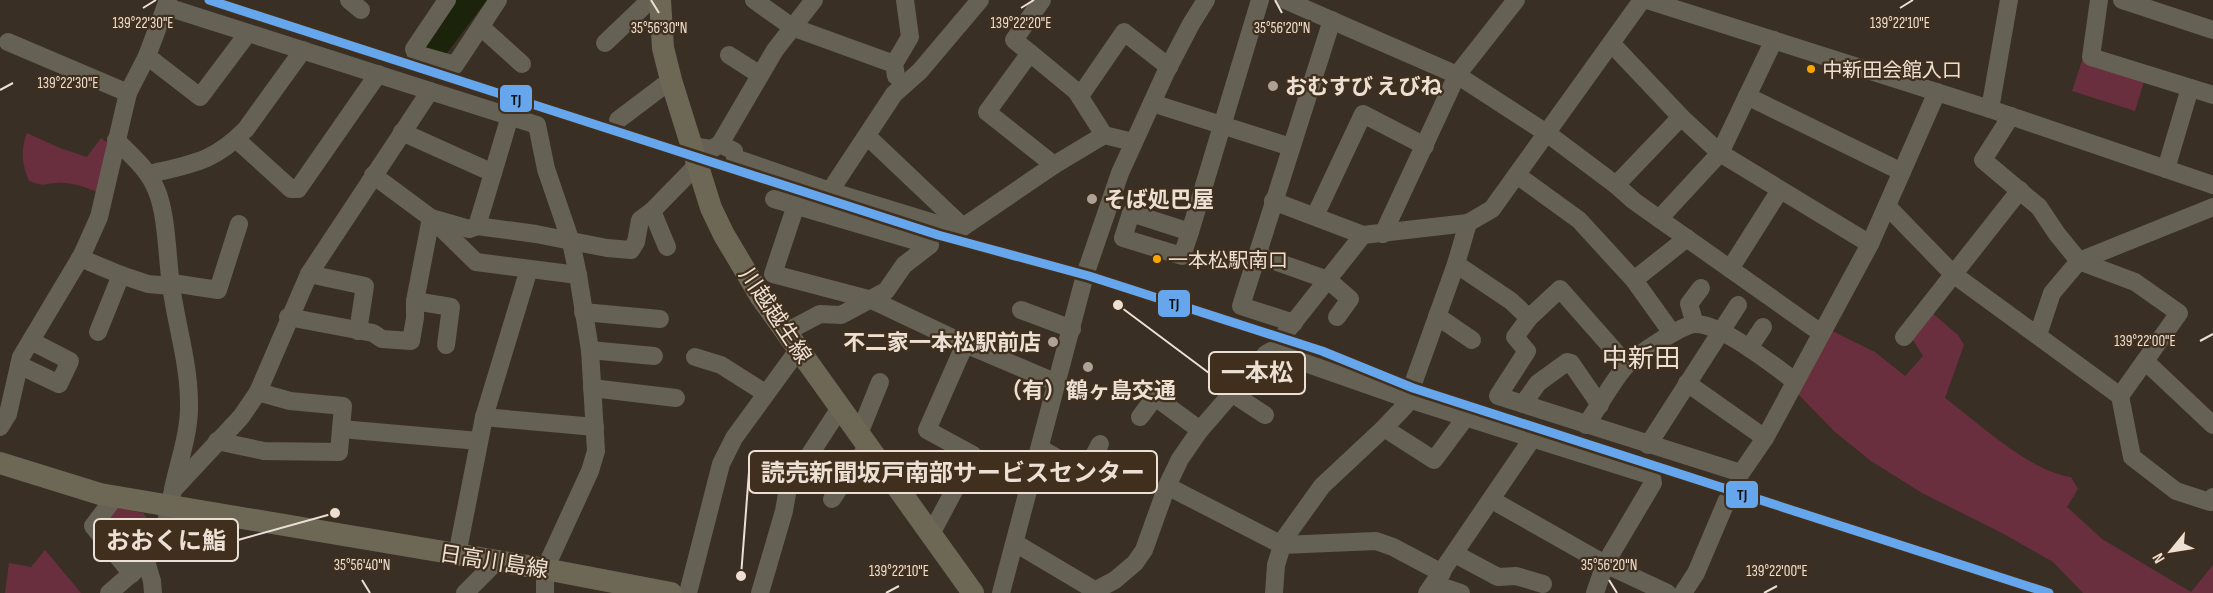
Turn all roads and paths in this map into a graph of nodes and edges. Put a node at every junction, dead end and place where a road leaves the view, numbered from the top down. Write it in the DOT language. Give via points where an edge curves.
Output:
graph roads {
  1 [pos="447,0"];
  2 [pos="498,0"];
  3 [pos="650,0"];
  4 [pos="660,0"];
  5 [pos="754,0"];
  6 [pos="814,0"];
  7 [pos="905,0"];
  8 [pos="980,0"];
  9 [pos="1042,0"];
  10 [pos="1206,0"];
  11 [pos="1260,0"];
  12 [pos="1285,0"];
  13 [pos="1516,0"];
  14 [pos="1642,0"];
  15 [pos="1647,0"];
  16 [pos="2009,0"];
  17 [pos="2099,0"];
  18 [pos="2122,0"];
  19 [pos="167,4"];
  20 [pos="1332,20"];
  21 [pos="481,27"];
  22 [pos="792,27"];
  23 [pos="2213,30"];
  24 [pos="248,33"];
  25 [pos="1774,40"];
  26 [pos="8,42"];
  27 [pos="605,43"];
  28 [pos="1612,44"];
  29 [pos="303,50"];
  30 [pos="1030,53"];
  31 [pos="147,56"];
  32 [pos="729,56"];
  33 [pos="522,64"];
  34 [pos="894,64"];
  35 [pos="1169,67"];
  36 [pos="378,74"];
  37 [pos="760,75"];
  38 [pos="1458,75"];
  39 [pos="670,80"];
  40 [pos="2190,88"];
  41 [pos="899,89"];
  42 [pos="430,91"];
  43 [pos="1936,92"];
  44 [pos="128,93"];
  45 [pos="2213,95"];
  46 [pos="1080,96"];
  47 [pos="1747,96"];
  48 [pos="1152,103"];
  49 [pos="1989,109"];
  50 [pos="510,116"];
  51 [pos="2011,116"];
  52 [pos="1681,117"];
  53 [pos="618,120"];
  54 [pos="1222,124"];
  55 [pos="402,132"];
  56 [pos="1548,134"];
  57 [pos="1104,135"];
  58 [pos="867,136"];
  59 [pos="236,139"];
  60 [pos="116,140"];
  61 [pos="1133,142"];
  62 [pos="720,144"];
  63 [pos="1425,146"];
  64 [pos="1291,147"];
  65 [pos="1720,153"];
  66 [pos="694,156"];
  67 [pos="1054,165"];
  68 [pos="2166,170"];
  69 [pos="1902,172"];
  70 [pos="149,174"];
  71 [pos="493,174"];
  72 [pos="373,175"];
  73 [pos="1517,175"];
  74 [pos="1616,185"];
  75 [pos="2213,185"];
  76 [pos="1780,190"];
  77 [pos="2020,190"];
  78 [pos="830,191"];
  79 [pos="774,199"];
  80 [pos="1273,201"];
  81 [pos="796,205"];
  82 [pos="1887,206"];
  83 [pos="2213,207"];
  84 [pos="652,211"];
  85 [pos="1315,216"];
  86 [pos="431,218"];
  87 [pos="1659,219"];
  88 [pos="1468,223"];
  89 [pos="239,224"];
  90 [pos="477,226"];
  91 [pos="963,227"];
  92 [pos="1190,232"];
  93 [pos="1383,234"];
  94 [pos="1363,235"];
  95 [pos="901,237"];
  96 [pos="1687,238"];
  97 [pos="571,242"];
  98 [pos="1870,244"];
  99 [pos="666,247"];
  100 [pos="1257,255"];
  101 [pos="80,258"];
  102 [pos="2079,261"];
  103 [pos="1456,264"];
  104 [pos="742,266"];
  105 [pos="529,268"];
  106 [pos="1730,269"];
  107 [pos="309,274"];
  108 [pos="773,274"];
  109 [pos="1953,274"];
  110 [pos="121,275"];
  111 [pos="578,275"];
  112 [pos="1328,280"];
  113 [pos="1634,280"];
  114 [pos="171,286"];
  115 [pos="1701,288"];
  116 [pos="879,295"];
  117 [pos="414,301"];
  118 [pos="1738,305"];
  119 [pos="1021,309"];
  120 [pos="583,312"];
  121 [pos="1437,316"];
  122 [pos="288,317"];
  123 [pos="1337,317"];
  124 [pos="1529,318"];
  125 [pos="660,319"];
  126 [pos="1695,324"];
  127 [pos="1763,327"];
  128 [pos="1072,329"];
  129 [pos="358,331"];
  130 [pos="1720,331"];
  131 [pos="98,332"];
  132 [pos="1672,333"];
  133 [pos="1821,333"];
  134 [pos="2038,335"];
  135 [pos="1904,337"];
  136 [pos="1472,340"];
  137 [pos="31,341"];
  138 [pos="792,341"];
  139 [pos="965,344"];
  140 [pos="446,345"];
  141 [pos="1749,348"];
  142 [pos="590,350"];
  143 [pos="654,356"];
  144 [pos="694,357"];
  145 [pos="2145,361"];
  146 [pos="20,365"];
  147 [pos="1627,365"];
  148 [pos="1414,381"];
  149 [pos="1795,381"];
  150 [pos="880,382"];
  151 [pos="1057,383"];
  152 [pos="1687,384"];
  153 [pos="592,388"];
  154 [pos="258,392"];
  155 [pos="765,393"];
  156 [pos="1233,394"];
  157 [pos="2120,396"];
  158 [pos="676,398"];
  159 [pos="1408,399"];
  160 [pos="1523,404"];
  161 [pos="1600,405"];
  162 [pos="840,408"];
  163 [pos="1265,415"];
  164 [pos="484,417"];
  165 [pos="1140,417"];
  166 [pos="1466,417"];
  167 [pos="1586,425"];
  168 [pos="2213,425"];
  169 [pos="595,427"];
  170 [pos="0,428"];
  171 [pos="1384,428"];
  172 [pos="341,429"];
  173 [pos="1200,430"];
  174 [pos="1765,438"];
  175 [pos="1532,439"];
  176 [pos="863,440"];
  177 [pos="218,441"];
  178 [pos="479,441"];
  179 [pos="1100,444"];
  180 [pos="1648,445"];
  181 [pos="1040,448"];
  182 [pos="0,463"];
  183 [pos="1167,486"];
  184 [pos="115,497"];
  185 [pos="2213,497"];
  186 [pos="172,499"];
  187 [pos="832,500"];
  188 [pos="1492,500"];
  189 [pos="1727,500"];
  190 [pos="931,534"];
  191 [pos="1015,543"];
  192 [pos="1282,545"];
  193 [pos="1455,554"];
  194 [pos="457,555"];
  195 [pos="146,561"];
  196 [pos="495,562"];
  197 [pos="1605,564"];
  198 [pos="545,569"];
  199 [pos="132,574"];
  200 [pos="1434,583"];
  201 [pos="1543,584"];
  202 [pos="1093,592"];
  203 [pos="109,593"];
  204 [pos="154,593"];
  205 [pos="465,593"];
  206 [pos="545,593"];
  207 [pos="669,593"];
  208 [pos="688,593"];
  209 [pos="760,593"];
  210 [pos="973,593"];
  211 [pos="1001,593"];
  212 [pos="1274,593"];
  213 [pos="1461,593"];
  214 [pos="1594,593"];
  215 [pos="1667,593"];
  216 [pos="1683,593"];
  1 -- 21 [label="street" via="414,49 416,54 455,65"];
  2 -- 21 [label="street"];
  3 -- 27 [label="street"];
  4 -- 39 [label="main road, 川越越生線"];
  5 -- 22 [label="street"];
  6 -- 22 [label="street"];
  7 -- 34 [label="street" via="910,37"];
  8 -- 41 [label="street" via="921,71"];
  9 -- 30 [label="street" via="1014,40"];
  10 -- 35 [label="street"];
  11 -- 54 [label="street"];
  12 -- 20 [label="street"];
  13 -- 38 [label="street"];
  14 -- 28 [label="street"];
  15 -- 25 [label="street"];
  16 -- 49 [label="street"];
  17 -- 40 [label="street" via="2091,57"];
  18 -- 23 [label="street"];
  19 -- 24 [label="street"];
  19 -- 31 [label="street"];
  20 -- 38 [label="street"];
  20 -- 64 [label="street"];
  21 -- 33 [label="street"];
  22 -- 34 [label="street"];
  22 -- 37 [label="street"];
  24 -- 29 [label="street"];
  24 -- 31 [label="street" via="200,97"];
  25 -- 43 [label="street"];
  25 -- 47 [label="street"];
  26 -- 44 [label="street"];
  28 -- 52 [label="street"];
  28 -- 56 [label="street"];
  29 -- 36 [label="street"];
  29 -- 59 [label="street"];
  30 -- 46 [label="street"];
  30 -- 67 [label="street" via="987,112"];
  31 -- 44 [label="street"];
  32 -- 37 [label="street"];
  34 -- 41 [label="street"];
  35 -- 46 [label="street" via="1124,32"];
  35 -- 48 [label="street"];
  36 -- 42 [label="street"];
  36 -- 59 [label="street" via="298,189 291,189"];
  37 -- 62 [label="street"];
  38 -- 56 [label="street"];
  38 -- 63 [label="street"];
  39 -- 53 [label="street"];
  39 -- 66 [label="main road, 川越越生線"];
  40 -- 45 [label="street"];
  40 -- 68 [label="street"];
  41 -- 58 [label="street"];
  42 -- 50 [label="street"];
  42 -- 55 [label="street"];
  43 -- 49 [label="street"];
  43 -- 69 [label="street"];
  44 -- 60 [label="street"];
  46 -- 57 [label="street"];
  47 -- 65 [label="street"];
  47 -- 69 [label="street"];
  48 -- 54 [label="street"];
  48 -- 61 [label="street"];
  49 -- 51 [label="street"];
  50 -- 71 [label="street"];
  50 -- 97 [label="street" via="537,125 546,170"];
  51 -- 68 [label="street"];
  51 -- 77 [label="street" via="1983,160"];
  52 -- 65 [label="street"];
  52 -- 74 [label="street"];
  54 -- 64 [label="street"];
  54 -- 92 [label="street"];
  55 -- 71 [label="street"];
  55 -- 72 [label="street"];
  56 -- 73 [label="street"];
  56 -- 74 [label="street"];
  57 -- 61 [label="street"];
  57 -- 67 [label="street"];
  58 -- 78 [label="street"];
  58 -- 91 [label="street"];
  59 -- 70 [label="street" via="203,162"];
  60 -- 70 [label="street"];
  60 -- 101 [label="street" via="99,217"];
  61 -- 128 [label="street" via="1085,275"];
  62 -- 66 [label="street"];
  62 -- 78 [label="street" via="734,151 735,158"];
  63 -- 85 [label="street" via="1363,114"];
  63 -- 93 [label="street"];
  64 -- 80 [label="street"];
  65 -- 76 [label="street"];
  65 -- 87 [label="street"];
  66 -- 84 [label="street"];
  66 -- 104 [label="main road, 川越越生線" via="711,208"];
  67 -- 91 [label="street"];
  68 -- 75 [label="street"];
  69 -- 82 [label="street"];
  70 -- 114 [label="street" via="158,192"];
  71 -- 90 [label="street"];
  72 -- 86 [label="street"];
  72 -- 107 [label="street"];
  73 -- 88 [label="street" via="1492,209"];
  73 -- 113 [label="street" via="1579,220"];
  74 -- 87 [label="street"];
  76 -- 98 [label="street"];
  76 -- 106 [label="street"];
  77 -- 102 [label="street" via="2040,207"];
  77 -- 109 [label="street"];
  78 -- 91 [label="street" via="954,229"];
  79 -- 81 [label="street"];
  80 -- 85 [label="street"];
  80 -- 100 [label="street"];
  81 -- 95 [label="street"];
  81 -- 108 [label="street"];
  82 -- 98 [label="street"];
  82 -- 109 [label="street"];
  83 -- 102 [label="street"];
  84 -- 97 [label="street" via="640,220 631,250"];
  84 -- 99 [label="street"];
  85 -- 94 [label="street"];
  86 -- 90 [label="street" via="470,229"];
  86 -- 105 [label="street" via="476,262"];
  86 -- 117 [label="street"];
  87 -- 96 [label="street"];
  88 -- 93 [label="street"];
  88 -- 103 [label="street"];
  89 -- 114 [label="street" via="218,290"];
  90 -- 97 [label="street"];
  93 -- 94 [label="street"];
  94 -- 112 [label="street"];
  95 -- 116 [label="street"];
  95 -- 116 [label="street" via="930,245 904,265"];
  96 -- 106 [label="street"];
  96 -- 113 [label="street"];
  97 -- 111 [label="street"];
  98 -- 133 [label="street"];
  100 -- 112 [label="street"];
  100 -- 112 [label="street" via="1241,306 1290,327"];
  101 -- 110 [label="street"];
  101 -- 137 [label="street"];
  102 -- 134 [label="street" via="2052,293"];
  102 -- 145 [label="street" via="2135,282 2179,313"];
  103 -- 121 [label="street"];
  103 -- 124 [label="street"];
  104 -- 108 [label="street"];
  104 -- 138 [label="main road, 川越越生線"];
  105 -- 111 [label="street"];
  105 -- 164 [label="street"];
  106 -- 133 [label="street"];
  107 -- 122 [label="street"];
  107 -- 129 [label="street" via="365,286"];
  108 -- 116 [label="street"];
  109 -- 134 [label="street"];
  109 -- 135 [label="street"];
  110 -- 114 [label="street"];
  110 -- 131 [label="street"];
  111 -- 120 [label="street"];
  112 -- 123 [label="street" via="1350,299"];
  113 -- 132 [label="street"];
  114 -- 186 [label="street" via="189,403"];
  115 -- 126 [label="street" via="1689,304"];
  116 -- 138 [label="street" via="841,315 820,314"];
  116 -- 139 [label="street"];
  117 -- 129 [label="street" via="411,341 382,339"];
  117 -- 140 [label="street" via="451,306"];
  118 -- 130 [label="street"];
  119 -- 128 [label="street"];
  120 -- 125 [label="street"];
  120 -- 142 [label="street"];
  121 -- 136 [label="street"];
  121 -- 148 [label="street"];
  122 -- 129 [label="street"];
  122 -- 154 [label="street"];
  124 -- 147 [label="street" via="1560,289"];
  124 -- 160 [label="street" via="1515,337 1527,351 1498,396"];
  126 -- 130 [label="street"];
  126 -- 132 [label="street"];
  127 -- 141 [label="street"];
  128 -- 151 [label="street"];
  130 -- 141 [label="street"];
  130 -- 152 [label="street"];
  132 -- 147 [label="street"];
  133 -- 149 [label="street"];
  134 -- 157 [label="street"];
  137 -- 146 [label="street"];
  137 -- 146 [label="street" via="70,361 59,384"];
  138 -- 155 [label="street"];
  138 -- 162 [label="main road, 川越越生線"];
  139 -- 151 [label="street"];
  139 -- 190 [label="street" via="927,430 973,455"];
  141 -- 149 [label="street"];
  142 -- 143 [label="street"];
  142 -- 153 [label="street"];
  144 -- 155 [label="street" via="721,365"];
  145 -- 157 [label="street"];
  145 -- 168 [label="street"];
  146 -- 170 [label="street" via="8,414"];
  147 -- 161 [label="street"];
  149 -- 174 [label="street"];
  150 -- 176 [label="street"];
  151 -- 181 [label="street"];
  152 -- 174 [label="street"];
  152 -- 180 [label="street"];
  153 -- 158 [label="street"];
  153 -- 169 [label="street"];
  154 -- 172 [label="street" via="290,401 343,406"];
  154 -- 177 [label="street"];
  155 -- 208 [label="street" via="721,464"];
  156 -- 159 [label="street" via="1271,351"];
  156 -- 163 [label="street"];
  156 -- 173 [label="street"];
  157 -- 185 [label="street" via="2132,457 2176,491 2210,502"];
  159 -- 166 [label="street"];
  159 -- 171 [label="street"];
  160 -- 161 [label="street" via="1538,383 1567,362"];
  160 -- 167 [label="street"];
  161 -- 167 [label="street"];
  162 -- 176 [label="main road, 川越越生線"];
  162 -- 209 [label="street" via="788,488"];
  164 -- 169 [label="street"];
  164 -- 178 [label="street"];
  165 -- 173 [label="street" via="1155,397"];
  166 -- 171 [label="street" via="1434,460"];
  166 -- 175 [label="street"];
  167 -- 180 [label="street"];
  169 -- 198 [label="street" via="596,451 590,471"];
  171 -- 192 [label="street" via="1322,486"];
  172 -- 177 [label="street" via="339,452 264,450"];
  172 -- 178 [label="street"];
  173 -- 183 [label="street"];
  174 -- 180 [label="street" via="1742,473"];
  175 -- 188 [label="street"];
  175 -- 197 [label="street" via="1653,478"];
  176 -- 187 [label="street"];
  176 -- 190 [label="main road, 川越越生線"];
  177 -- 186 [label="street"];
  178 -- 194 [label="street"];
  179 -- 181 [label="street" via="1084,474"];
  181 -- 191 [label="street"];
  182 -- 184 [label="main road, 日高川島線"];
  183 -- 192 [label="street"];
  183 -- 202 [label="street" via="1144,550 1125,572"];
  184 -- 186 [label="main road, 日高川島線"];
  184 -- 199 [label="street" via="93,526"];
  186 -- 194 [label="main road, 日高川島線"];
  186 -- 195 [label="street" via="161,539"];
  188 -- 193 [label="street"];
  188 -- 197 [label="street"];
  189 -- 216 [label="street" via="1696,573"];
  190 -- 210 [label="main road, 川越越生線"];
  191 -- 202 [label="street"];
  191 -- 211 [label="street"];
  192 -- 200 [label="street" via="1376,541 1393,547"];
  192 -- 212 [label="street"];
  193 -- 200 [label="street"];
  193 -- 201 [label="street" via="1498,577 1515,576"];
  194 -- 196 [label="main road, 日高川島線"];
  195 -- 199 [label="street"];
  195 -- 204 [label="street"];
  196 -- 198 [label="main road, 日高川島線"];
  196 -- 205 [label="street"];
  197 -- 214 [label="street"];
  197 -- 215 [label="street"];
  198 -- 206 [label="street"];
  198 -- 207 [label="main road, 日高川島線"];
  199 -- 203 [label="street"];
  200 -- 213 [label="street"];
}
